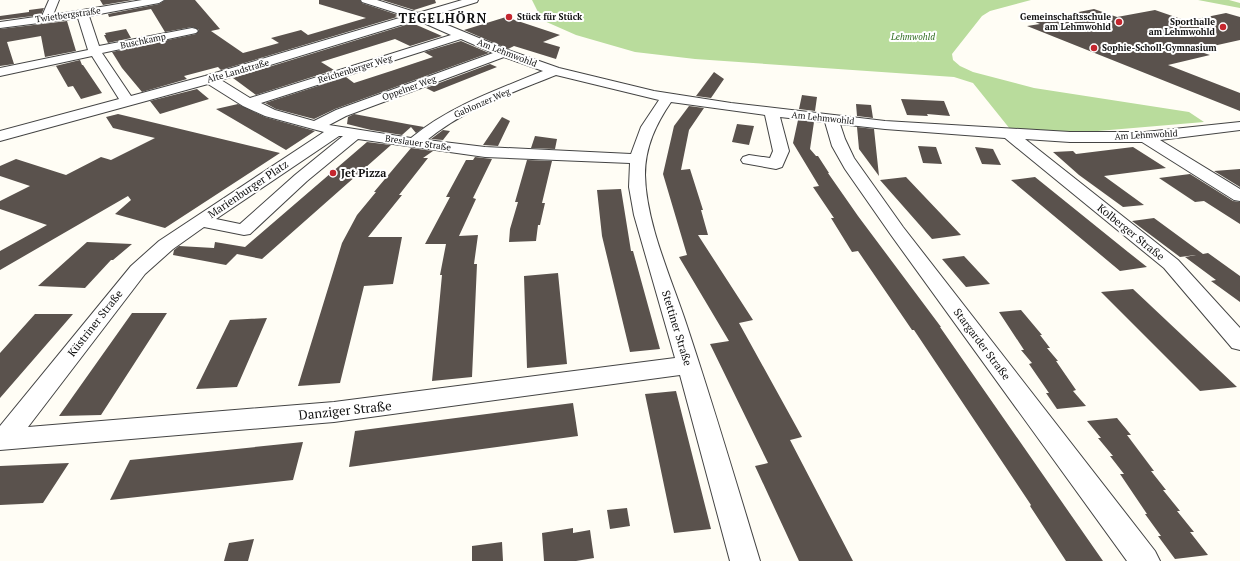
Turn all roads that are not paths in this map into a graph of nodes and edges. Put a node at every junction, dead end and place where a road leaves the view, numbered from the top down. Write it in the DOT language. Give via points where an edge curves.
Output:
graph roads {
  1 [pos="54,0"];
  2 [pos="159,0"];
  3 [pos="475,0"];
  4 [pos="376,1"];
  5 [pos="83,14"];
  6 [pos="419,17"];
  7 [pos="46,19"];
  8 [pos="0,25"];
  9 [pos="192,31"];
  10 [pos="462,35"];
  11 [pos="94,52"];
  12 [pos="504,53"];
  13 [pos="555,71"];
  14 [pos="0,72"];
  15 [pos="210,80"];
  16 [pos="667,98"];
  17 [pos="128,102"];
  18 [pos="248,103"];
  19 [pos="772,112"];
  20 [pos="832,120"];
  21 [pos="316,126"];
  22 [pos="1240,126"];
  23 [pos="336,130"];
  24 [pos="355,134"];
  25 [pos="1009,134"];
  26 [pos="0,136"];
  27 [pos="1145,137"];
  28 [pos="414,143"];
  29 [pos="638,159"];
  30 [pos="749,160"];
  31 [pos="1240,196"];
  32 [pos="201,221"];
  33 [pos="1240,342"];
  34 [pos="689,365"];
  35 [pos="2,439"];
  36 [pos="745,561"];
  37 [pos="1145,561"];
  1 -- 7 [label="street"];
  2 -- 5 [label="street, Twietbergstraße"];
  3 -- 6 [label="street, Alte Landstraße"];
  4 -- 6 [label="street, Am Lehmwohld"];
  5 -- 7 [label="street, Twietbergstraße"];
  5 -- 11 [label="street"];
  6 -- 10 [label="street, Am Lehmwohld"];
  6 -- 15 [label="street, Alte Landstraße"];
  7 -- 8 [label="street, Twietbergstraße"];
  9 -- 11 [label="street, Buschkamp"];
  10 -- 12 [label="street, Am Lehmwohld"];
  10 -- 18 [label="street, Reichenberger Weg"];
  11 -- 14 [label="street, Buschkamp"];
  11 -- 17 [label="street"];
  12 -- 13 [label="street, Am Lehmwohld"];
  12 -- 21 [label="street, Oppelner Weg" via="344,112"];
  13 -- 16 [label="street, Am Lehmwohld"];
  13 -- 28 [label="street, Gablonzer Weg" via="459,112 432,127"];
  15 -- 17 [label="street, Alte Landstraße"];
  15 -- 18 [label="street, Breslauer Straße"];
  16 -- 19 [label="street, Am Lehmwohld"];
  16 -- 29 [label="street, Stettiner Straße" via="646,132"];
  17 -- 26 [label="street, Alte Landstraße"];
  18 -- 21 [label="street, Breslauer Straße" via="282,117"];
  19 -- 20 [label="street, Am Lehmwohld"];
  19 -- 30 [label="street" via="781,151 776,164"];
  20 -- 25 [label="street, Am Lehmwohld"];
  20 -- 37 [label="street, Stargarder Straße" via="836,139 852,169"];
  21 -- 23 [label="street, Breslauer Straße"];
  22 -- 27 [label="street, Am Lehmwohld"];
  23 -- 24 [label="street, Breslauer Straße"];
  23 -- 32 [label="street, Marienburger Platz"];
  24 -- 28 [label="street, Breslauer Straße"];
  24 -- 32 [label="street, Marienburger Platz" via="301,178 244,230"];
  25 -- 27 [label="street, Am Lehmwohld"];
  25 -- 33 [label="street, Kolberger Straße" via="1171,264"];
  27 -- 31 [label="street"];
  28 -- 29 [label="street, Breslauer Straße" via="485,152"];
  29 -- 34 [label="street, Stettiner Straße" via="639,191 646,229"];
  32 -- 35 [label="street, Küstriner Straße" via="154,254 138,270"];
  34 -- 35 [label="street, Danziger Straße" via="334,412"];
  34 -- 36 [label="street, Stettiner Straße"];
}
